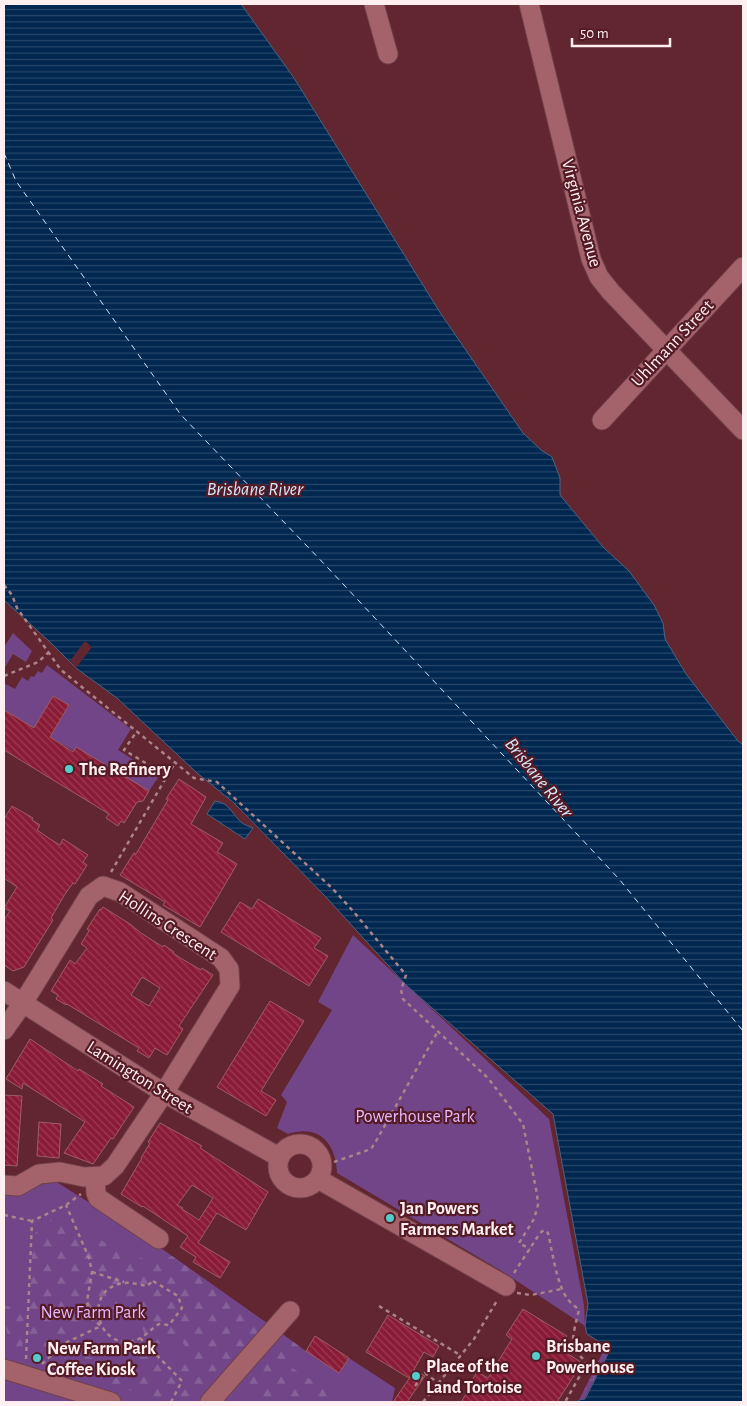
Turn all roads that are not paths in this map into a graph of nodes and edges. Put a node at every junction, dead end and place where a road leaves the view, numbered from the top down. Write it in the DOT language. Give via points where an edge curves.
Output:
graph roads {
  1 [pos="374,4"];
  2 [pos="529,4"];
  3 [pos="388,54"];
  4 [pos="743,267"];
  5 [pos="666,350"];
  6 [pos="602,420"];
  7 [pos="743,430"];
  8 [pos="4,991"];
  9 [pos="23,1003"];
  10 [pos="4,1030"];
  11 [pos="164,1093"];
  12 [pos="279,1157"];
  13 [pos="95,1177"];
  14 [pos="318,1179"];
  15 [pos="4,1185"];
  16 [pos="159,1239"];
  17 [pos="506,1286"];
  18 [pos="290,1311"];
  19 [pos="4,1369"];
  20 [pos="111,1402"];
  21 [pos="210,1402"];
  1 -- 3 [label="street"];
  2 -- 5 [label="street, Virginia Avenue" via="591,259 611,292"];
  4 -- 5 [label="street, Uhlmann Street"];
  5 -- 6 [label="street, Uhlmann Street"];
  5 -- 7 [label="street, Virginia Avenue"];
  8 -- 9 [label="street, Lamington Street"];
  9 -- 10 [label="street, Hollins Crescent"];
  9 -- 11 [label="street, Lamington Street"];
  9 -- 11 [label="street, Hollins Crescent" via="90,896 103,886 120,892 221,958 229,969 230,986"];
  11 -- 12 [label="street, Lamington Street"];
  11 -- 13 [label="street, Hollins Crescent" via="115,1166 104,1176"];
  12 -- 14 [label="street" via="278,1172 292,1188 306,1188"];
  12 -- 14 [label="street" via="289,1146 304,1144 311,1147 323,1165"];
  13 -- 15 [label="street" via="60,1172 39,1174 18,1186"];
  13 -- 16 [label="street" via="98,1198"];
  14 -- 17 [label="street"];
  18 -- 21 [label="street"];
  19 -- 20 [label="street"];
}
